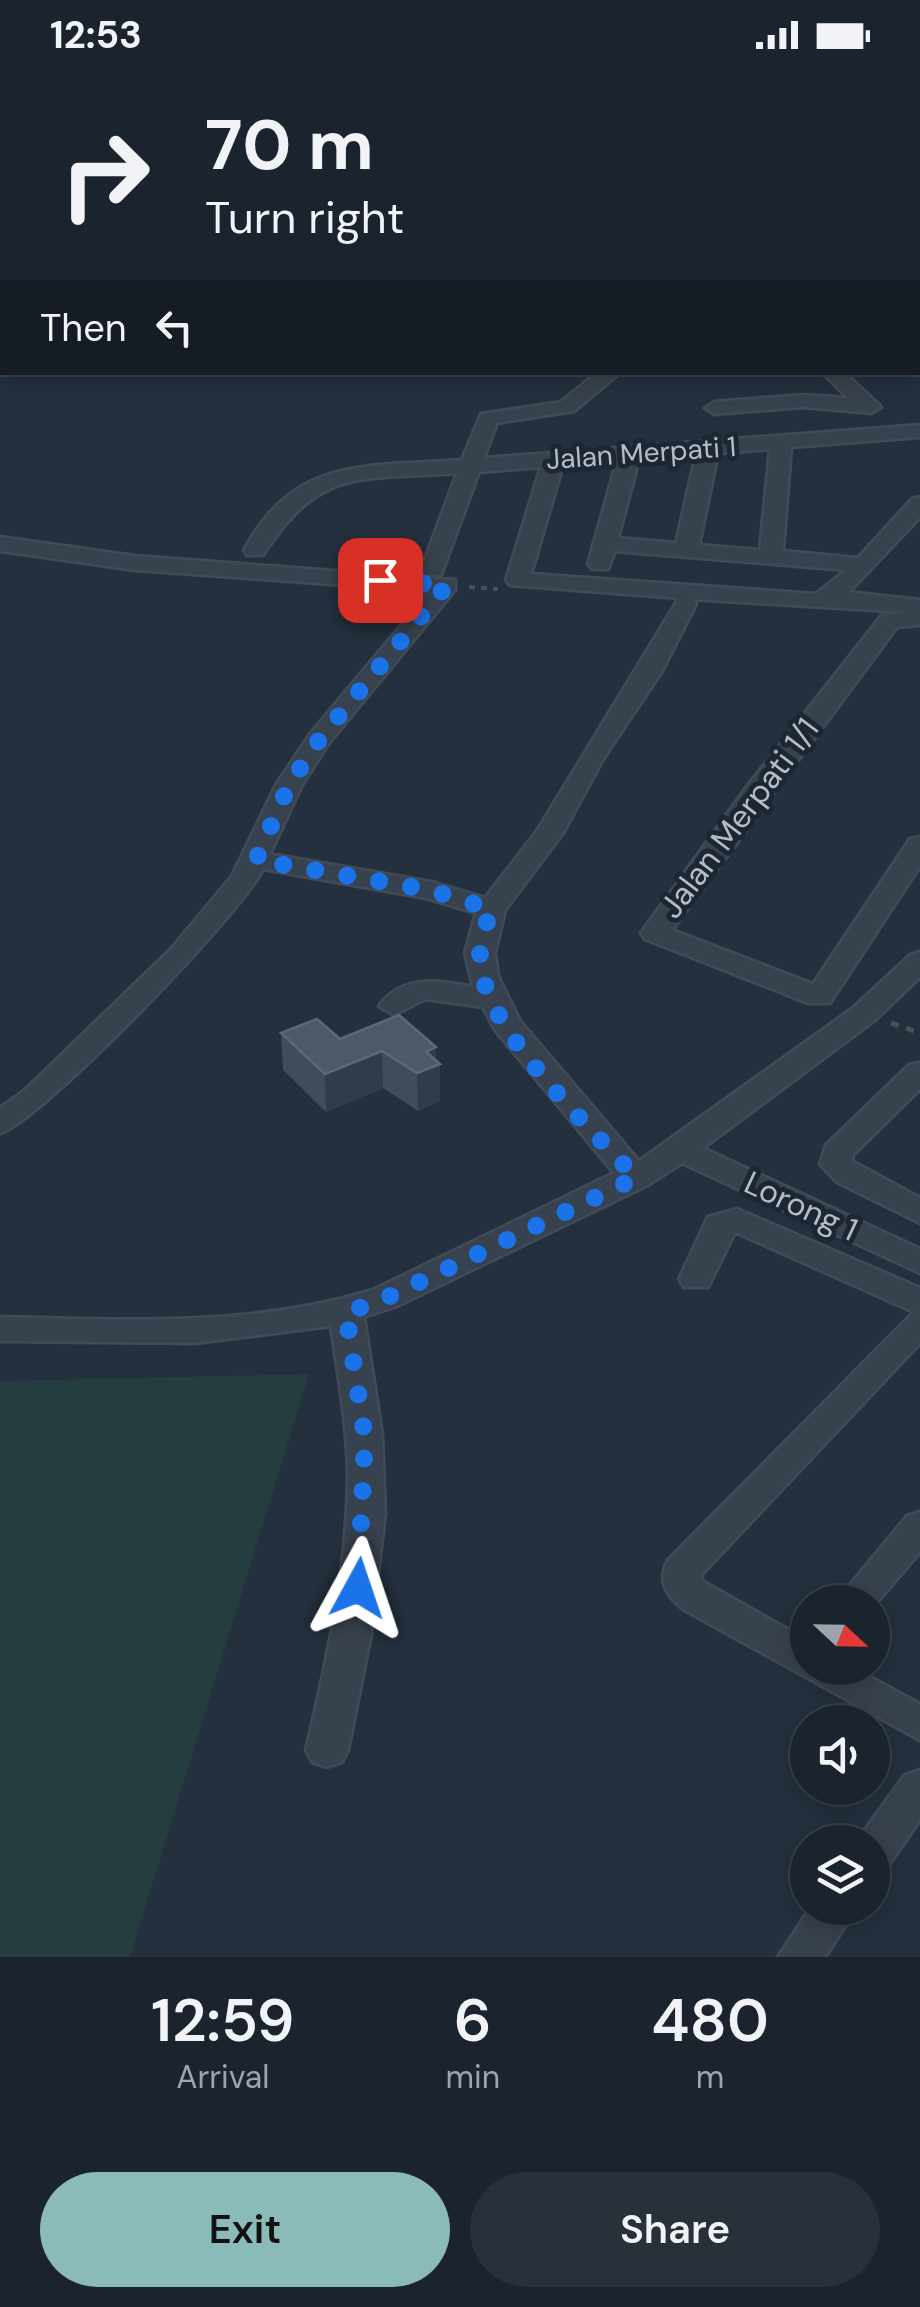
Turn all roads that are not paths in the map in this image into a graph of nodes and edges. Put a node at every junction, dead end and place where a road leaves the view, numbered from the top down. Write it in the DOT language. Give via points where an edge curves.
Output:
graph roads {
  1 [pos="608,375"];
  2 [pos="835,375"];
  3 [pos="869,405"];
  4 [pos="715,408"];
  5 [pos="910,432"];
  6 [pos="781,442"];
  7 [pos="708,448"];
  8 [pos="630,454"];
  9 [pos="554,459"];
  10 [pos="469,464"];
  11 [pos="920,504"];
  12 [pos="0,544"];
  13 [pos="606,544"];
  14 [pos="255,550"];
  15 [pos="686,550"];
  16 [pos="771,556"];
  17 [pos="864,565"];
  18 [pos="433,570"];
  19 [pos="593,586"];
  20 [pos="821,600"];
  21 [pos="684,604"];
  22 [pos="913,614"];
  23 [pos="920,845"];
  24 [pos="256,860"];
  25 [pos="491,909"];
  26 [pos="920,961"];
  27 [pos="819,997"];
  28 [pos="490,998"];
  29 [pos="394,1006"];
  30 [pos="864,1014"];
  31 [pos="920,1072"];
  32 [pos="0,1123"];
  33 [pos="682,1150"];
  34 [pos="636,1178"];
  35 [pos="908,1207"];
  36 [pos="864,1235"];
  37 [pos="920,1262"];
  38 [pos="696,1279"];
  39 [pos="920,1302"];
  40 [pos="346,1313"];
  41 [pos="920,1322"];
  42 [pos="0,1329"];
  43 [pos="920,1526"];
  44 [pos="870,1585"];
  45 [pos="790,1650"];
  46 [pos="852,1685"];
  47 [pos="920,1724"];
  48 [pos="327,1750"];
  49 [pos="920,1787"];
  50 [pos="890,1829"];
  51 [pos="823,1925"];
  52 [pos="800,1957"];
  1 -- 10 [label="street" via="567,407 488,418"];
  2 -- 3 [label="street"];
  3 -- 4 [label="street" via="803,401"];
  3 -- 5 [label="street"];
  5 -- 6 [label="street, Jalan Merpati 1"];
  6 -- 7 [label="street, Jalan Merpati 1"];
  6 -- 16 [label="street"];
  7 -- 8 [label="street, Jalan Merpati 1"];
  7 -- 15 [label="street"];
  8 -- 9 [label="street, Jalan Merpati 1"];
  8 -- 13 [label="street"];
  9 -- 10 [label="street, Jalan Merpati 1"];
  9 -- 19 [label="street" via="516,578"];
  10 -- 14 [label="street, Jalan Merpati 1" via="321,481 300,491"];
  10 -- 18 [label="street"];
  11 -- 17 [label="street"];
  12 -- 24 [label="street" via="135,563 447,585 319,740 289,785"];
  13 -- 15 [label="street"];
  13 -- 19 [label="street"];
  15 -- 16 [label="street"];
  16 -- 17 [label="street"];
  17 -- 20 [label="street"];
  19 -- 20 [label="street"];
  20 -- 22 [label="street"];
  21 -- 25 [label="street" via="549,833"];
  22 -- 27 [label="street, Jalan Merpati 1/1" via="890,620 655,932"];
  23 -- 27 [label="street"];
  24 -- 25 [label="street" via="430,890"];
  24 -- 32 [label="street" via="181,954 36,1097"];
  25 -- 28 [label="street" via="480,953"];
  26 -- 30 [label="street"];
  27 -- 30 [label="street"];
  28 -- 29 [label="street" via="417,989"];
  28 -- 34 [label="street" via="528,1055"];
  30 -- 33 [label="street"];
  31 -- 35 [label="street" via="837,1152 836,1164 848,1174"];
  33 -- 34 [label="street"];
  33 -- 36 [label="street, Lorong 1"];
  34 -- 40 [label="street"];
  35 -- 36 [label="street"];
  36 -- 37 [label="street, Lorong 1"];
  38 -- 39 [label="street" via="720,1224 738,1220"];
  40 -- 42 [label="street" via="218,1330"];
  40 -- 48 [label="street" via="365,1438 364,1526"];
  41 -- 45 [label="street" via="682,1570 683,1588"];
  43 -- 44 [label="street"];
  46 -- 47 [label="street"];
  49 -- 50 [label="street"];
  51 -- 52 [label="street"];
}
